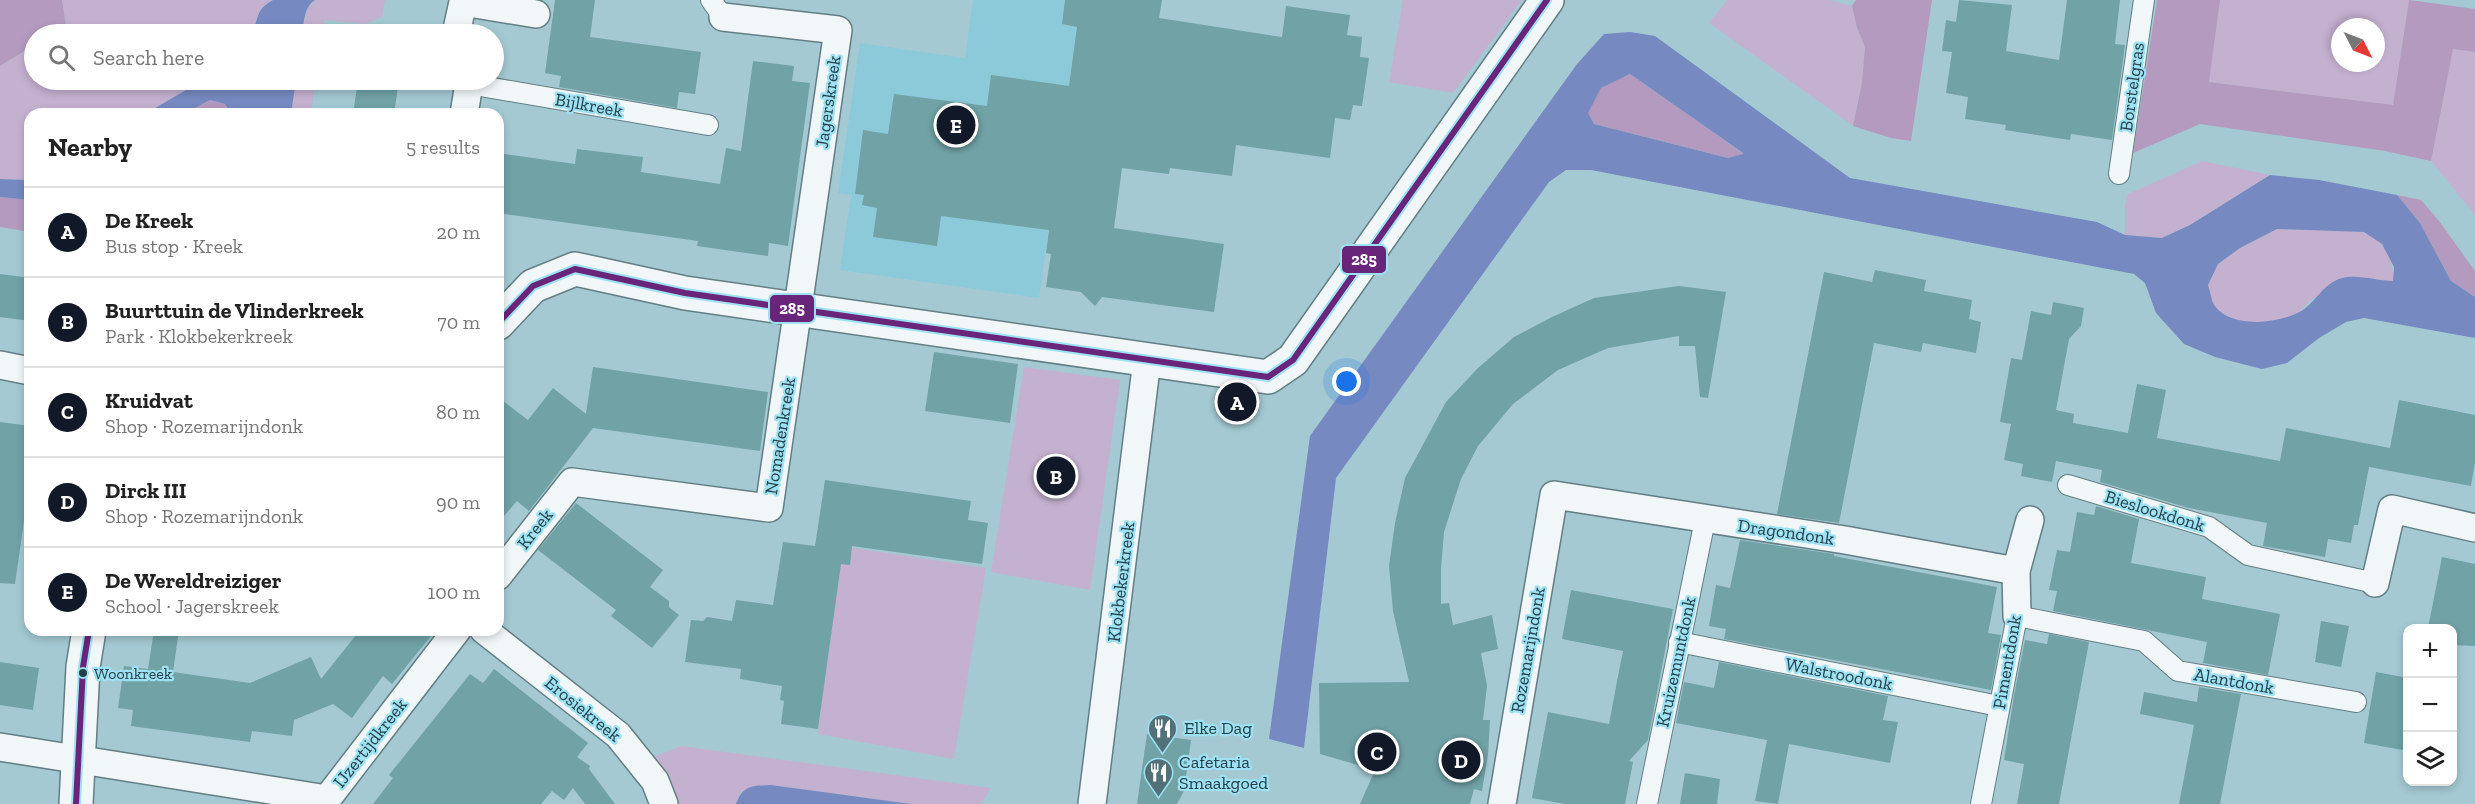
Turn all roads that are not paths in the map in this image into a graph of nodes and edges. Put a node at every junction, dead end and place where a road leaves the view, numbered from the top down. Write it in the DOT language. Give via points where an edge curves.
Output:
graph roads {
  1 [pos="1547,0"];
  2 [pos="2144,0"];
  3 [pos="454,1"];
  4 [pos="717,8"];
  5 [pos="536,14"];
  6 [pos="455,24"];
  7 [pos="504,89"];
  8 [pos="466,90"];
  9 [pos="465,108"];
  10 [pos="708,125"];
  11 [pos="2119,174"];
  12 [pos="799,309"];
  13 [pos="504,311"];
  14 [pos="1147,360"];
  15 [pos="0,365"];
  16 [pos="24,370"];
  17 [pos="572,482"];
  18 [pos="2068,485"];
  19 [pos="1554,495"];
  20 [pos="1705,520"];
  21 [pos="2030,520"];
  22 [pos="2475,528"];
  23 [pos="504,568"];
  24 [pos="2016,572"];
  25 [pos="2375,583"];
  26 [pos="2017,616"];
  27 [pos="88,636"];
  28 [pos="452,636"];
  29 [pos="492,636"];
  30 [pos="1680,642"];
  31 [pos="2356,702"];
  32 [pos="1999,706"];
  33 [pos="0,747"];
  34 [pos="77,759"];
  35 [pos="76,804"];
  36 [pos="664,804"];
  37 [pos="1092,804"];
  38 [pos="1502,804"];
  39 [pos="1647,804"];
  40 [pos="1981,804"];
  1 -- 14 [label="street" via="1293,360 1268,377"];
  2 -- 11 [label="street, Borstelgras"];
  3 -- 5 [label="street"];
  3 -- 6 [label="street"];
  4 -- 12 [label="street, Jagerskreek" via="838,30"];
  7 -- 10 [label="street, Bijlkreek"];
  8 -- 9 [label="street"];
  12 -- 13 [label="street" via="685,293 574,269 533,286"];
  12 -- 14 [label="street"];
  12 -- 17 [label="street, Nomadenkreek" via="769,508"];
  14 -- 37 [label="street, Klokbekerkreek"];
  15 -- 16 [label="street"];
  17 -- 23 [label="street, Kreek"];
  18 -- 25 [label="street, Bieslookdonk" via="2209,527 2248,555"];
  19 -- 20 [label="street, Dragondonk"];
  19 -- 38 [label="street, Rozemarijndonk"];
  20 -- 24 [label="street, Dragondonk" via="1845,540"];
  20 -- 30 [label="street, Kruizemuntdonk"];
  21 -- 24 [label="street, Pimentdonk"];
  22 -- 25 [label="street" via="2392,509"];
  24 -- 26 [label="street, Pimentdonk"];
  26 -- 31 [label="street, Alantdonk" via="2144,641 2178,671"];
  26 -- 32 [label="street, Pimentdonk"];
  27 -- 34 [label="street"];
  28 -- 34 [label="street, IJzertijdkreek" via="327,799"];
  29 -- 36 [label="street, Erosiekreek" via="618,735 654,781"];
  30 -- 32 [label="street, Walstroodonk"];
  30 -- 39 [label="street, Kruizemuntdonk"];
  32 -- 40 [label="street, Pimentdonk"];
  33 -- 34 [label="street"];
  34 -- 35 [label="street"];
}
